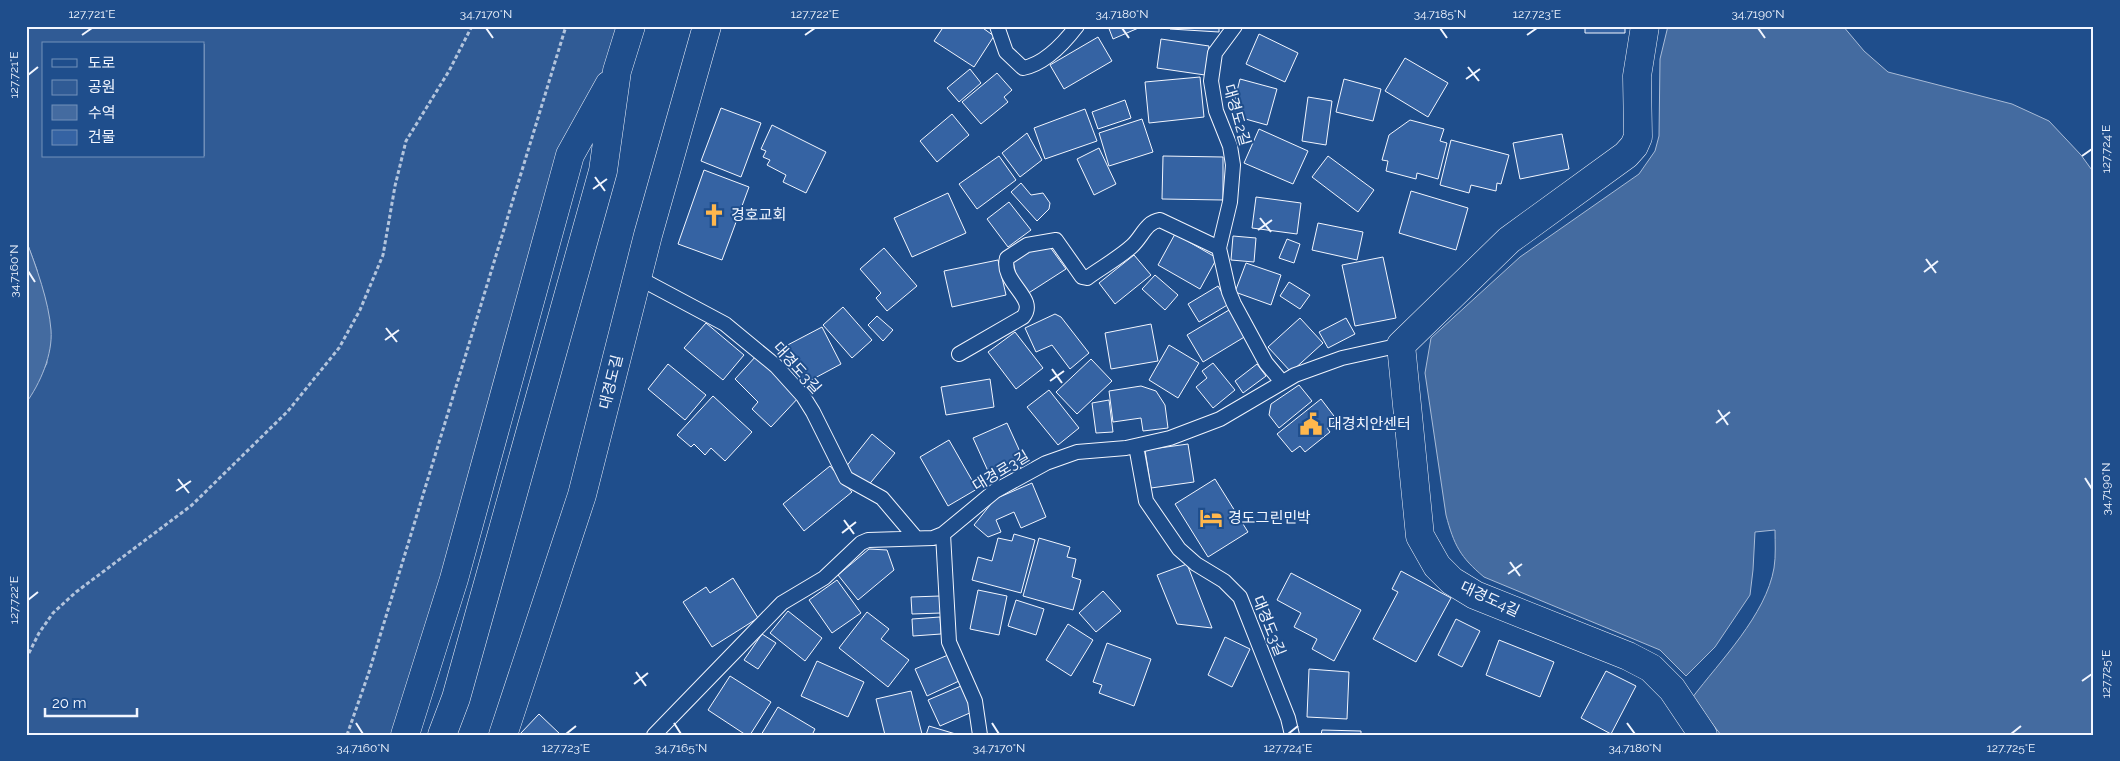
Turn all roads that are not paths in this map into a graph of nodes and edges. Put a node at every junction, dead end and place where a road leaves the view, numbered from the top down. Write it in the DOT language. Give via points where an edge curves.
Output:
graph roads {
  1 [pos="631,26"];
  2 [pos="707,26"];
  3 [pos="997,26"];
  4 [pos="1077,26"];
  5 [pos="1235,26"];
  6 [pos="1645,26"];
  7 [pos="617,71"];
  8 [pos="1219,248"];
  9 [pos="637,277"];
  10 [pos="1401,345"];
  11 [pos="959,354"];
  12 [pos="1282,382"];
  13 [pos="1136,446"];
  14 [pos="943,534"];
  15 [pos="916,538"];
  16 [pos="405,735"];
  17 [pos="442,735"];
  18 [pos="502,735"];
  19 [pos="654,735"];
  20 [pos="980,735"];
  21 [pos="1292,735"];
  22 [pos="1703,735"];
  1 -- 7 [label="street"];
  2 -- 9 [label="street, 대경도길"];
  3 -- 4 [label="lane" via="1006,52 1023,68 1037,63 1054,50"];
  5 -- 8 [label="lane, 대경도2길" via="1215,53 1211,81 1216,111 1230,146 1233,165 1230,202"];
  6 -- 10 [label="street" via="1638,60 1638,137 1634,146 1508,240"];
  7 -- 16 [label="street" via="570,156 454,579"];
  7 -- 17 [label="street" via="603,171 456,698"];
  8 -- 11 [label="lane" via="1155,220 1133,246 1087,278 1082,277 1056,240 1023,246 1006,262 1011,281 1028,311 1024,317"];
  8 -- 12 [label="lane, 대경도2길" via="1234,304 1266,363"];
  9 -- 15 [label="lane, 대경도3길" via="725,324 776,366 814,412 846,478 882,498"];
  9 -- 18 [label="street, 대경도길" via="582,495"];
  10 -- 12 [label="lane, 대경로3길" via="1342,358"];
  10 -- 22 [label="street, 대경도4길" via="1420,536 1437,566 1476,595 1651,668 1672,689"];
  12 -- 13 [label="lane, 대경로3길" via="1212,422 1170,438"];
  13 -- 14 [label="lane, 대경로3길" via="1077,452 1046,463 995,490"];
  13 -- 21 [label="lane, 대경도3길" via="1146,500 1160,524 1179,549 1224,581 1240,597"];
  14 -- 15 [label="lane"];
  14 -- 20 [label="lane" via="949,642 975,701"];
  15 -- 19 [label="lane" via="868,540 853,548 824,578 782,603"];
}
